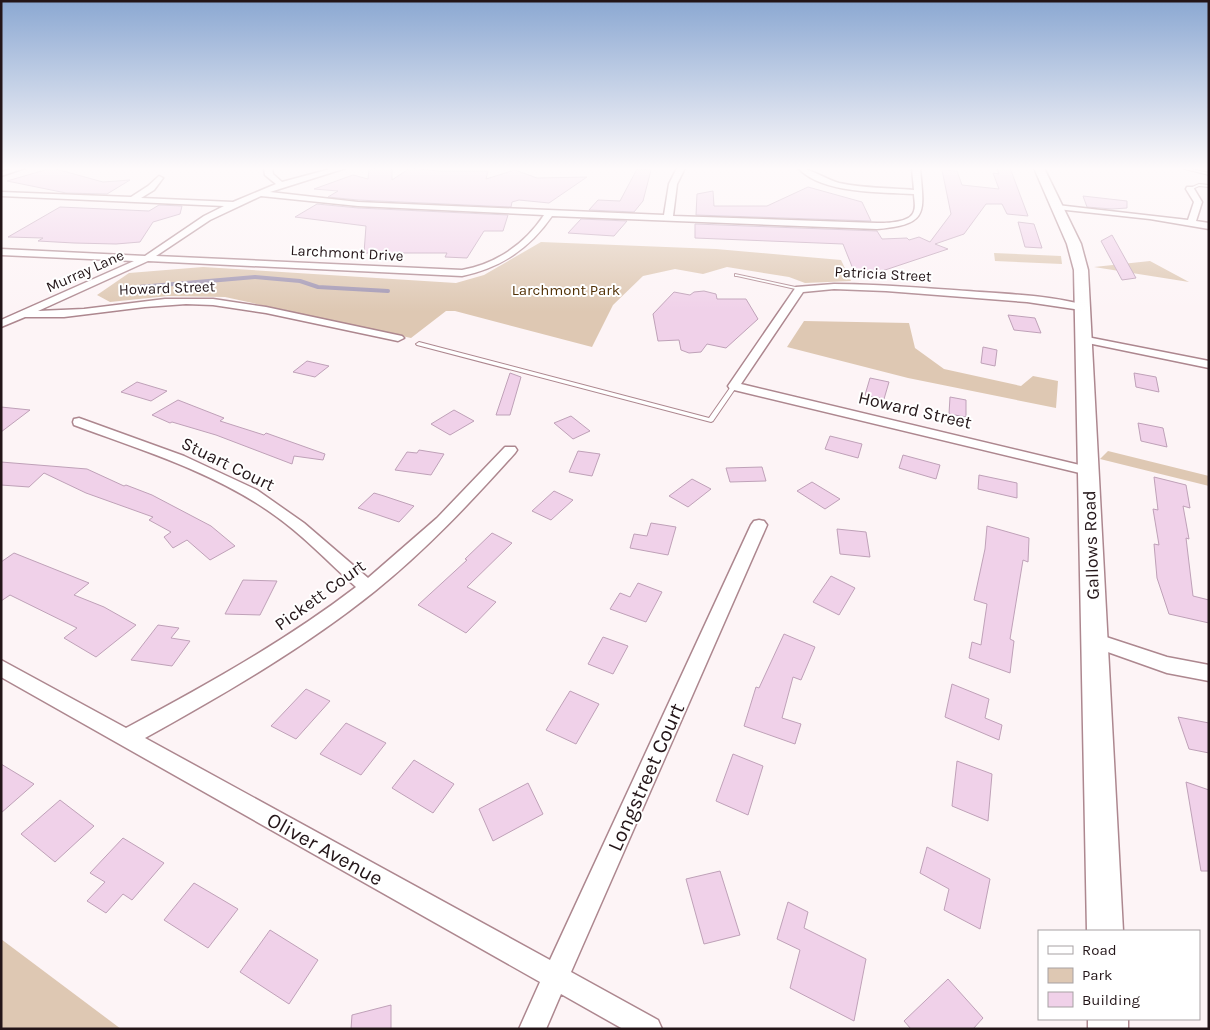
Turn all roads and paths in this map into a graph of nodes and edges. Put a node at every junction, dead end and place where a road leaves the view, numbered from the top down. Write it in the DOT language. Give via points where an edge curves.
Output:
graph roads {
  1 [pos="213,216"];
  2 [pos="548,216"];
  3 [pos="610,216"];
  4 [pos="916,216"];
  5 [pos="1061,216"];
  6 [pos="1129,216"];
  7 [pos="1193,216"];
  8 [pos="668,219"];
  9 [pos="1191,223"];
  10 [pos="1209,226"];
  11 [pos="1,252"];
  12 [pos="146,259"];
  13 [pos="737,275"];
  14 [pos="800,289"];
  15 [pos="1081,307"];
  16 [pos="23,314"];
  17 [pos="1,324"];
  18 [pos="398,338"];
  19 [pos="1082,339"];
  20 [pos="419,344"];
  21 [pos="1209,365"];
  22 [pos="734,386"];
  23 [pos="79,422"];
  24 [pos="510,450"];
  25 [pos="1088,471"];
  26 [pos="759,525"];
  27 [pos="368,588"];
  28 [pos="1094,640"];
  29 [pos="1,668"];
  30 [pos="1209,673"];
  31 [pos="126,738"];
  32 [pos="1105,930"];
  33 [pos="556,977"];
  34 [pos="532,1029"];
  35 [pos="649,1029"];
  1 -- 12 [label="street, Murray Lane"];
  2 -- 12 [label="street, Larchmont Drive" via="542,226 518,247 494,264 473,271"];
  3 -- 8 [label="street"];
  4 -- 8 [label="street" via="890,225 870,226"];
  5 -- 15 [label="main road, Gallows Road" via="1078,256"];
  6 -- 9 [label="street"];
  7 -- 9 [label="street"];
  9 -- 10 [label="street"];
  11 -- 12 [label="street, Larchmont Drive"];
  12 -- 16 [label="street, Murray Lane"];
  13 -- 14 [label="lane"];
  14 -- 15 [label="street, Patricia Street" via="820,286 903,290"];
  14 -- 22 [label="street"];
  15 -- 19 [label="main road, Gallows Road"];
  16 -- 17 [label="street, Murray Lane"];
  16 -- 18 [label="street, Howard Street" via="51,315 151,302 213,302 253,306"];
  19 -- 21 [label="street"];
  19 -- 25 [label="main road, Gallows Road"];
  20 -- 22 [label="lane" via="711,420"];
  22 -- 25 [label="street, Howard Street"];
  23 -- 27 [label="street, Stuart Court" via="241,487 275,508"];
  24 -- 27 [label="street, Pickett Court" via="455,509"];
  25 -- 28 [label="main road, Gallows Road"];
  26 -- 33 [label="street, Longstreet Court"];
  27 -- 31 [label="street, Pickett Court" via="268,657"];
  28 -- 30 [label="street" via="1167,665"];
  28 -- 32 [label="main road, Gallows Road"];
  29 -- 31 [label="street, Oliver Avenue"];
  31 -- 33 [label="street, Oliver Avenue"];
  33 -- 34 [label="street, Longstreet Court"];
  33 -- 35 [label="street, Oliver Avenue"];
}
